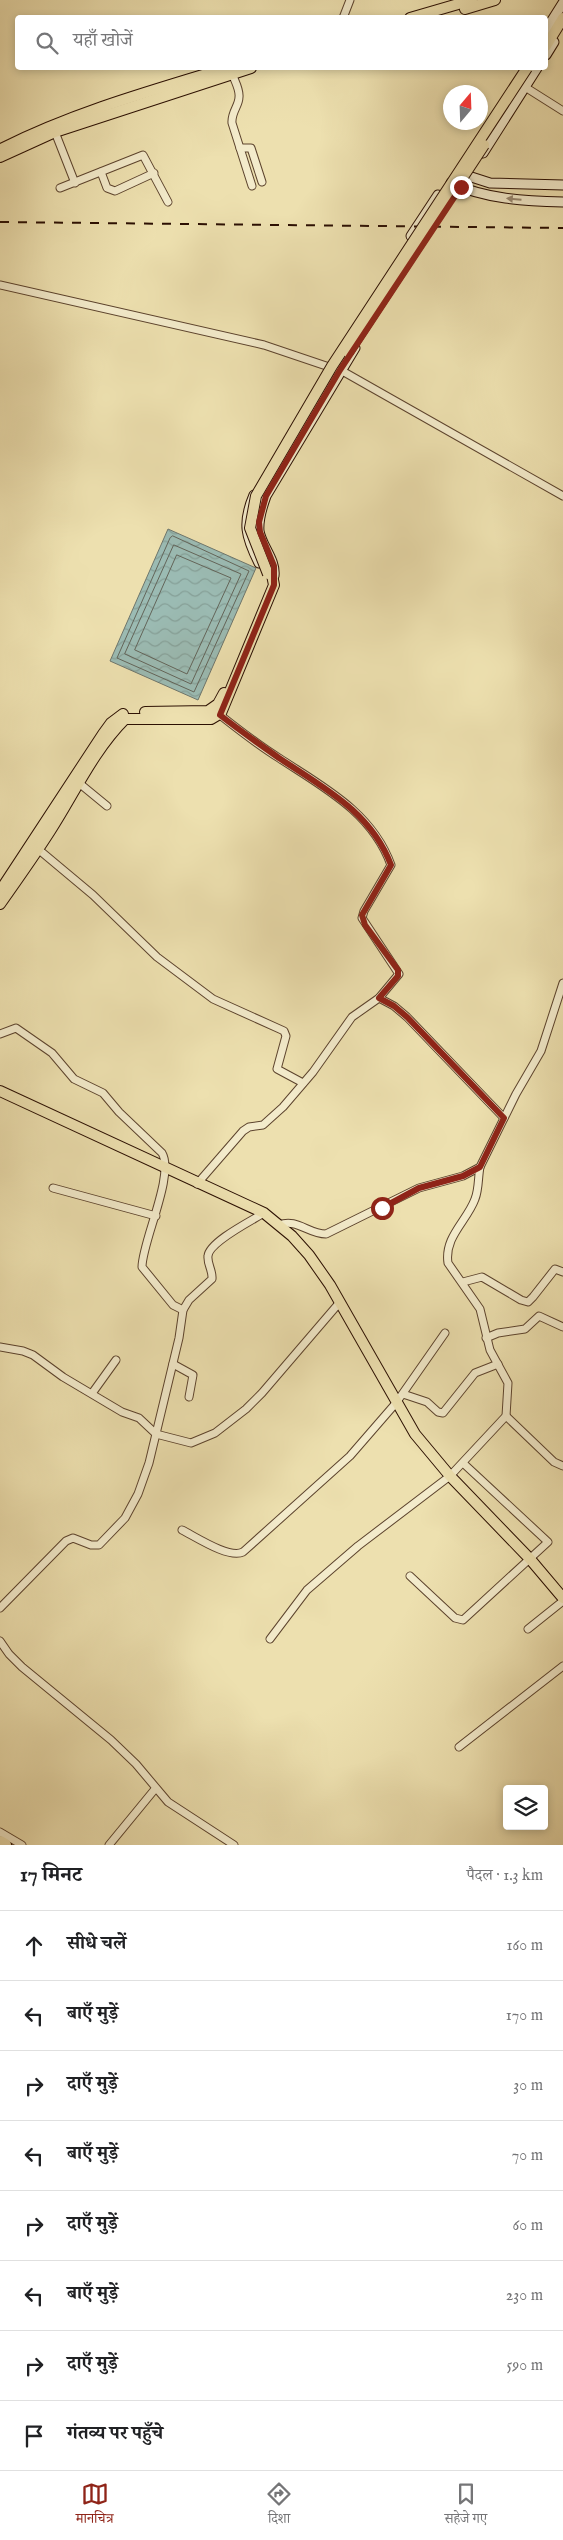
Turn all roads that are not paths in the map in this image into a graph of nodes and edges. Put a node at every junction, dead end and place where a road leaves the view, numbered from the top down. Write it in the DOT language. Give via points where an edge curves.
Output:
graph roads {
  1 [pos="350,0"];
  2 [pos="472,0"];
  3 [pos="495,0"];
  4 [pos="563,3"];
  5 [pos="563,11"];
  6 [pos="343,15"];
  7 [pos="420,15"];
  8 [pos="445,15"];
  9 [pos="563,18"];
  10 [pos="563,26"];
  11 [pos="548,27"];
  12 [pos="548,35"];
  13 [pos="548,43"];
  14 [pos="548,52"];
  15 [pos="229,70"];
  16 [pos="521,70"];
  17 [pos="526,70"];
  18 [pos="531,70"];
  19 [pos="537,70"];
  20 [pos="525,86"];
  21 [pos="563,110"];
  22 [pos="81,118"];
  23 [pos="55,132"];
  24 [pos="240,148"];
  25 [pos="0,150"];
  26 [pos="0,157"];
  27 [pos="454,171"];
  28 [pos="101,172"];
  29 [pos="154,173"];
  30 [pos="467,178"];
  31 [pos="447,181"];
  32 [pos="262,182"];
  33 [pos="74,183"];
  34 [pos="563,185"];
  35 [pos="252,186"];
  36 [pos="461,187"];
  37 [pos="60,188"];
  38 [pos="168,202"];
  39 [pos="563,202"];
  40 [pos="0,285"];
  41 [pos="328,366"];
  42 [pos="340,370"];
  43 [pos="563,496"];
  44 [pos="270,575"];
  45 [pos="220,715"];
  46 [pos="79,783"];
  47 [pos="107,806"];
  48 [pos="38,849"];
  49 [pos="0,891"];
  50 [pos="0,904"];
  51 [pos="563,983"];
  52 [pos="379,998"];
  53 [pos="0,1034"];
  54 [pos="303,1083"];
  55 [pos="0,1091"];
  56 [pos="504,1118"];
  57 [pos="480,1167"];
  58 [pos="164,1168"];
  59 [pos="198,1184"];
  60 [pos="53,1188"];
  61 [pos="264,1213"];
  62 [pos="156,1216"];
  63 [pos="279,1225"];
  64 [pos="563,1272"];
  65 [pos="463,1282"];
  66 [pos="340,1302"];
  67 [pos="183,1310"];
  68 [pos="563,1327"];
  69 [pos="445,1333"];
  70 [pos="486,1338"];
  71 [pos="0,1347"];
  72 [pos="116,1360"];
  73 [pos="173,1364"];
  74 [pos="498,1364"];
  75 [pos="93,1392"];
  76 [pos="189,1397"];
  77 [pos="400,1398"];
  78 [pos="506,1416"];
  79 [pos="156,1434"];
  80 [pos="463,1463"];
  81 [pos="563,1466"];
  82 [pos="450,1476"];
  83 [pos="182,1530"];
  84 [pos="530,1559"];
  85 [pos="410,1576"];
  86 [pos="563,1599"];
  87 [pos="0,1608"];
  88 [pos="528,1629"];
  89 [pos="270,1639"];
  90 [pos="0,1641"];
  91 [pos="563,1666"];
  92 [pos="459,1747"];
  93 [pos="155,1789"];
  94 [pos="0,1832"];
  95 [pos="0,1842"];
  96 [pos="4,1845"];
  97 [pos="22,1845"];
  98 [pos="109,1845"];
  99 [pos="234,1845"];
  1 -- 6 [label="street"];
  2 -- 7 [label="main road"];
  3 -- 8 [label="main road"];
  4 -- 11 [label="street"];
  5 -- 12 [label="main road"];
  9 -- 13 [label="main road"];
  10 -- 14 [label="street"];
  15 -- 22 [label="main road"];
  15 -- 24 [label="street" via="240,94 231,116"];
  16 -- 27 [label="street"];
  17 -- 44 [label="main road, bridge" via="332,366 256,496 250,528"];
  18 -- 44 [label="main road, bridge" via="440,215 337,369 260,499 255,520 256,536"];
  19 -- 20 [label="street"];
  20 -- 21 [label="street"];
  20 -- 30 [label="street"];
  22 -- 23 [label="main road"];
  22 -- 25 [label="main road" via="54,123"];
  23 -- 26 [label="main road"];
  23 -- 33 [label="street"];
  24 -- 32 [label="street" via="251,148"];
  24 -- 35 [label="street"];
  27 -- 30 [label="street"];
  27 -- 31 [label="street"];
  28 -- 29 [label="street" via="143,155"];
  28 -- 29 [label="street" via="107,188 115,191"];
  28 -- 33 [label="street"];
  29 -- 38 [label="street"];
  30 -- 34 [label="street" via="497,184"];
  30 -- 36 [label="street"];
  31 -- 36 [label="street"];
  31 -- 41 [label="street"];
  33 -- 37 [label="street"];
  39 -- 36 [label="street, one-way" via="494,197"];
  36 -- 42 [label="street"];
  40 -- 41 [label="street" via="254,343"];
  41 -- 42 [label="street"];
  41 -- 44 [label="street" via="255,490 248,509 246,526 250,543"];
  42 -- 43 [label="street"];
  42 -- 44 [label="street" via="262,508 260,532 274,566"];
  44 -- 45 [label="main road" via="274,585"];
  44 -- 49 [label="main road" via="265,595 218,704 208,710 121,714"];
  45 -- 46 [label="main road" via="211,719 125,720 116,728"];
  45 -- 52 [label="street" via="348,804 367,825 390,862 389,871 362,915 365,925 398,970 398,976"];
  46 -- 47 [label="street"];
  46 -- 48 [label="main road"];
  48 -- 50 [label="main road"];
  48 -- 54 [label="street" via="93,895 157,957 212,999 284,1031 286,1036 277,1069"];
  51 -- 56 [label="street" via="541,1051"];
  52 -- 54 [label="street" via="352,1017"];
  52 -- 56 [label="street" via="407,1017"];
  53 -- 58 [label="street" via="12,1028 20,1029 52,1053 74,1079 103,1093 162,1153"];
  54 -- 59 [label="street" via="264,1125 243,1131"];
  55 -- 58 [label="main road"];
  56 -- 57 [label="street"];
  57 -- 63 [label="street" via="463,1176 419,1188 332,1232 315,1232 290,1222"];
  57 -- 65 [label="street" via="474,1201 453,1235 447,1254 448,1263"];
  58 -- 59 [label="main road"];
  58 -- 62 [label="street"];
  59 -- 61 [label="main road"];
  60 -- 62 [label="street"];
  61 -- 63 [label="main road"];
  61 -- 67 [label="street" via="212,1247 208,1257 212,1279"];
  62 -- 67 [label="street" via="142,1267 173,1305"];
  63 -- 66 [label="main road" via="309,1255"];
  64 -- 65 [label="street" via="554,1269 528,1302 482,1277"];
  65 -- 70 [label="street" via="480,1309"];
  66 -- 77 [label="main road"];
  66 -- 79 [label="street" via="262,1394 214,1433 191,1443"];
  67 -- 73 [label="street"];
  68 -- 70 [label="street" via="539,1316 525,1329"];
  69 -- 77 [label="street"];
  70 -- 74 [label="street"];
  71 -- 75 [label="street" via="33,1355 63,1377"];
  72 -- 75 [label="street"];
  73 -- 76 [label="street" via="193,1376"];
  73 -- 79 [label="street"];
  74 -- 77 [label="street" via="475,1373 443,1413 427,1402"];
  74 -- 78 [label="street" via="508,1383"];
  75 -- 79 [label="street" via="122,1412 139,1418"];
  77 -- 82 [label="main road" via="415,1434"];
  77 -- 83 [label="street" via="350,1456 243,1552 228,1553"];
  78 -- 80 [label="street"];
  78 -- 81 [label="street" via="554,1462"];
  79 -- 87 [label="street" via="133,1505 106,1540 95,1546 73,1538 66,1541"];
  80 -- 82 [label="street"];
  80 -- 84 [label="street" via="548,1540"];
  82 -- 84 [label="main road"];
  82 -- 89 [label="street" via="307,1590"];
  84 -- 85 [label="street" via="463,1620 455,1618"];
  84 -- 86 [label="main road"];
  86 -- 88 [label="street"];
  90 -- 93 [label="street" via="22,1667 136,1764"];
  91 -- 92 [label="street"];
  93 -- 98 [label="street"];
  93 -- 99 [label="street" via="182,1813"];
  94 -- 97 [label="street"];
  95 -- 96 [label="highway"];
}
